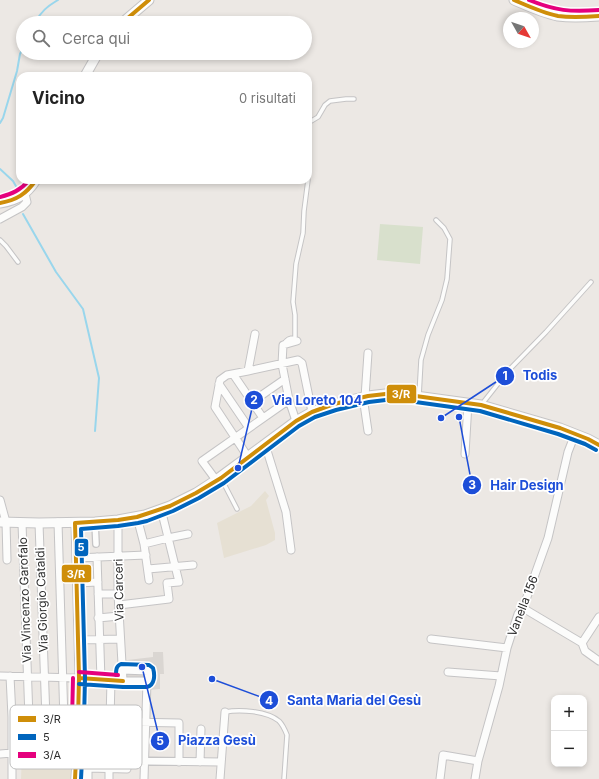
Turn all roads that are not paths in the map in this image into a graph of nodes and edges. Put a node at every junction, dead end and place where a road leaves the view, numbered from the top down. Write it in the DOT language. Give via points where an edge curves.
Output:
graph roads {
  1 [pos="149,0"];
  2 [pos="514,0"];
  3 [pos="130,16"];
  4 [pos="599,16"];
  5 [pos="94,60"];
  6 [pos="87,72"];
  7 [pos="354,99"];
  8 [pos="312,122"];
  9 [pos="34,184"];
  10 [pos="307,184"];
  11 [pos="25,194"];
  12 [pos="0,203"];
  13 [pos="0,219"];
  14 [pos="436,220"];
  15 [pos="0,240"];
  16 [pos="18,262"];
  17 [pos="591,282"];
  18 [pos="255,334"];
  19 [pos="297,341"];
  20 [pos="283,345"];
  21 [pos="368,353"];
  22 [pos="282,364"];
  23 [pos="248,371"];
  24 [pos="232,374"];
  25 [pos="285,379"];
  26 [pos="218,384"];
  27 [pos="364,397"];
  28 [pos="419,397"];
  29 [pos="289,400"];
  30 [pos="252,402"];
  31 [pos="468,403"];
  32 [pos="481,405"];
  33 [pos="312,412"];
  34 [pos="263,418"];
  35 [pos="296,421"];
  36 [pos="249,428"];
  37 [pos="368,431"];
  38 [pos="575,434"];
  39 [pos="235,438"];
  40 [pos="265,444"];
  41 [pos="599,445"];
  42 [pos="465,454"];
  43 [pos="248,457"];
  44 [pos="219,479"];
  45 [pos="0,500"];
  46 [pos="161,509"];
  47 [pos="237,509"];
  48 [pos="137,517"];
  49 [pos="118,520"];
  50 [pos="3,522"];
  51 [pos="58,522"];
  52 [pos="75,522"];
  53 [pos="96,522"];
  54 [pos="22,523"];
  55 [pos="39,523"];
  56 [pos="188,534"];
  57 [pos="168,538"];
  58 [pos="96,544"];
  59 [pos="144,544"];
  60 [pos="291,550"];
  61 [pos="146,555"];
  62 [pos="118,556"];
  63 [pos="97,557"];
  64 [pos="76,558"];
  65 [pos="7,560"];
  66 [pos="193,565"];
  67 [pos="175,567"];
  68 [pos="148,569"];
  69 [pos="149,580"];
  70 [pos="98,582"];
  71 [pos="77,583"];
  72 [pos="98,594"];
  73 [pos="118,594"];
  74 [pos="118,605"];
  75 [pos="523,608"];
  76 [pos="119,616"];
  77 [pos="599,617"];
  78 [pos="98,618"];
  79 [pos="120,638"];
  80 [pos="99,639"];
  81 [pos="431,639"];
  82 [pos="78,640"];
  83 [pos="582,643"];
  84 [pos="507,648"];
  85 [pos="599,661"];
  86 [pos="122,670"];
  87 [pos="448,672"];
  88 [pos="0,676"];
  89 [pos="10,676"];
  90 [pos="501,676"];
  91 [pos="28,677"];
  92 [pos="45,677"];
  93 [pos="63,678"];
  94 [pos="79,678"];
  95 [pos="101,680"];
  96 [pos="111,680"];
  97 [pos="121,681"];
  98 [pos="147,681"];
  99 [pos="11,705"];
  100 [pos="29,705"];
  101 [pos="46,705"];
  102 [pos="64,705"];
  103 [pos="78,705"];
  104 [pos="110,705"];
  105 [pos="225,712"];
  106 [pos="142,722"];
  107 [pos="146,722"];
  108 [pos="201,729"];
  109 [pos="142,761"];
  110 [pos="145,761"];
  111 [pos="478,761"];
  112 [pos="179,762"];
  113 [pos="200,762"];
  114 [pos="221,762"];
  115 [pos="77,769"];
  116 [pos="80,769"];
  117 [pos="75,779"];
  118 [pos="82,779"];
  119 [pos="144,779"];
  120 [pos="220,779"];
  121 [pos="284,779"];
  122 [pos="440,779"];
  123 [pos="475,779"];
  1 -- 3 [label="street"];
  2 -- 4 [label="street" via="536,10 559,16"];
  5 -- 6 [label="street"];
  7 -- 8 [label="lane" via="330,101"];
  9 -- 11 [label="street"];
  10 -- 20 [label="lane" via="303,234 296,264 294,338 287,339"];
  11 -- 12 [label="street"];
  11 -- 13 [label="street" via="27,202 22,207"];
  14 -- 28 [label="lane" via="450,239 447,279 421,360"];
  15 -- 16 [label="lane"];
  17 -- 32 [label="lane" via="508,371"];
  18 -- 23 [label="street"];
  19 -- 20 [label="street"];
  20 -- 22 [label="street"];
  21 -- 27 [label="street"];
  22 -- 23 [label="street"];
  22 -- 25 [label="street"];
  22 -- 33 [label="street" via="298,360 302,363"];
  23 -- 24 [label="street"];
  24 -- 26 [label="street" via="227,375"];
  24 -- 30 [label="street"];
  25 -- 29 [label="street"];
  25 -- 30 [label="street"];
  26 -- 36 [label="street"];
  26 -- 39 [label="street" via="215,407"];
  27 -- 28 [label="street" via="394,393"];
  27 -- 33 [label="street"];
  27 -- 37 [label="street"];
  28 -- 31 [label="street"];
  29 -- 34 [label="street"];
  29 -- 35 [label="street"];
  30 -- 34 [label="street"];
  31 -- 32 [label="street"];
  31 -- 42 [label="street"];
  32 -- 38 [label="street"];
  33 -- 35 [label="street"];
  34 -- 36 [label="street"];
  35 -- 40 [label="street"];
  36 -- 39 [label="street"];
  38 -- 41 [label="street"];
  38 -- 75 [label="street, Vanella 156" via="568,452 548,538"];
  39 -- 43 [label="street"];
  39 -- 44 [label="street" via="202,461"];
  40 -- 43 [label="street"];
  40 -- 60 [label="street" via="286,512"];
  43 -- 44 [label="street"];
  44 -- 46 [label="street"];
  44 -- 47 [label="lane"];
  45 -- 50 [label="street"];
  46 -- 48 [label="street"];
  46 -- 57 [label="street"];
  48 -- 49 [label="street"];
  48 -- 59 [label="street"];
  49 -- 53 [label="street"];
  49 -- 62 [label="street, Via Carceri"];
  50 -- 54 [label="street"];
  50 -- 65 [label="street"];
  51 -- 52 [label="street"];
  51 -- 55 [label="street"];
  51 -- 93 [label="street"];
  52 -- 53 [label="street"];
  52 -- 64 [label="street"];
  53 -- 58 [label="street"];
  54 -- 55 [label="street"];
  54 -- 91 [label="street, Via Vincenzo Garofalo"];
  55 -- 92 [label="street, Via Giorgio Cataldi"];
  56 -- 57 [label="street"];
  57 -- 59 [label="street"];
  57 -- 67 [label="street"];
  59 -- 61 [label="street"];
  61 -- 62 [label="street"];
  61 -- 68 [label="street"];
  62 -- 63 [label="street"];
  62 -- 73 [label="street, Via Carceri"];
  63 -- 64 [label="street"];
  63 -- 70 [label="street"];
  64 -- 71 [label="street"];
  66 -- 67 [label="street"];
  67 -- 68 [label="street"];
  67 -- 74 [label="street" via="179,582 167,583 169,599"];
  68 -- 69 [label="street"];
  70 -- 71 [label="street"];
  70 -- 72 [label="street"];
  71 -- 82 [label="street"];
  72 -- 73 [label="street"];
  72 -- 78 [label="street"];
  73 -- 74 [label="street, Via Carceri"];
  74 -- 76 [label="street, Via Carceri"];
  75 -- 83 [label="street"];
  75 -- 84 [label="street, Vanella 156" via="518,614"];
  76 -- 78 [label="street"];
  76 -- 79 [label="street, Via Carceri"];
  77 -- 83 [label="street"];
  78 -- 80 [label="street"];
  79 -- 80 [label="street"];
  79 -- 86 [label="street, Via Carceri"];
  80 -- 82 [label="street"];
  80 -- 95 [label="street"];
  81 -- 84 [label="street"];
  82 -- 94 [label="street"];
  83 -- 85 [label="street" via="585,651"];
  84 -- 90 [label="street, Vanella 156"];
  86 -- 97 [label="street, Via Carceri"];
  86 -- 98 [label="street" via="148,671"];
  87 -- 90 [label="street"];
  88 -- 89 [label="street"];
  89 -- 91 [label="street"];
  89 -- 99 [label="street"];
  90 -- 111 [label="street, Vanella 156"];
  91 -- 92 [label="street"];
  91 -- 100 [label="street, Via Vincenzo Garofalo"];
  92 -- 93 [label="street"];
  92 -- 101 [label="street, Via Giorgio Cataldi"];
  93 -- 94 [label="street"];
  93 -- 102 [label="street"];
  94 -- 95 [label="street"];
  94 -- 103 [label="street"];
  95 -- 96 [label="street"];
  96 -- 97 [label="street"];
  96 -- 104 [label="street"];
  97 -- 98 [label="street"];
  98 -- 107 [label="street"];
  105 -- 114 [label="street"];
  105 -- 121 [label="lane" via="253,712 279,721 286,735"];
  106 -- 107 [label="street"];
  107 -- 110 [label="street"];
  107 -- 112 [label="street" via="179,723"];
  108 -- 113 [label="street"];
  109 -- 110 [label="street"];
  110 -- 112 [label="street"];
  110 -- 119 [label="street"];
  111 -- 122 [label="street" via="443,755"];
  111 -- 123 [label="street, Vanella 156"];
  112 -- 113 [label="street"];
  113 -- 114 [label="street"];
  114 -- 120 [label="street"];
  115 -- 117 [label="street"];
  116 -- 118 [label="street"];
}
